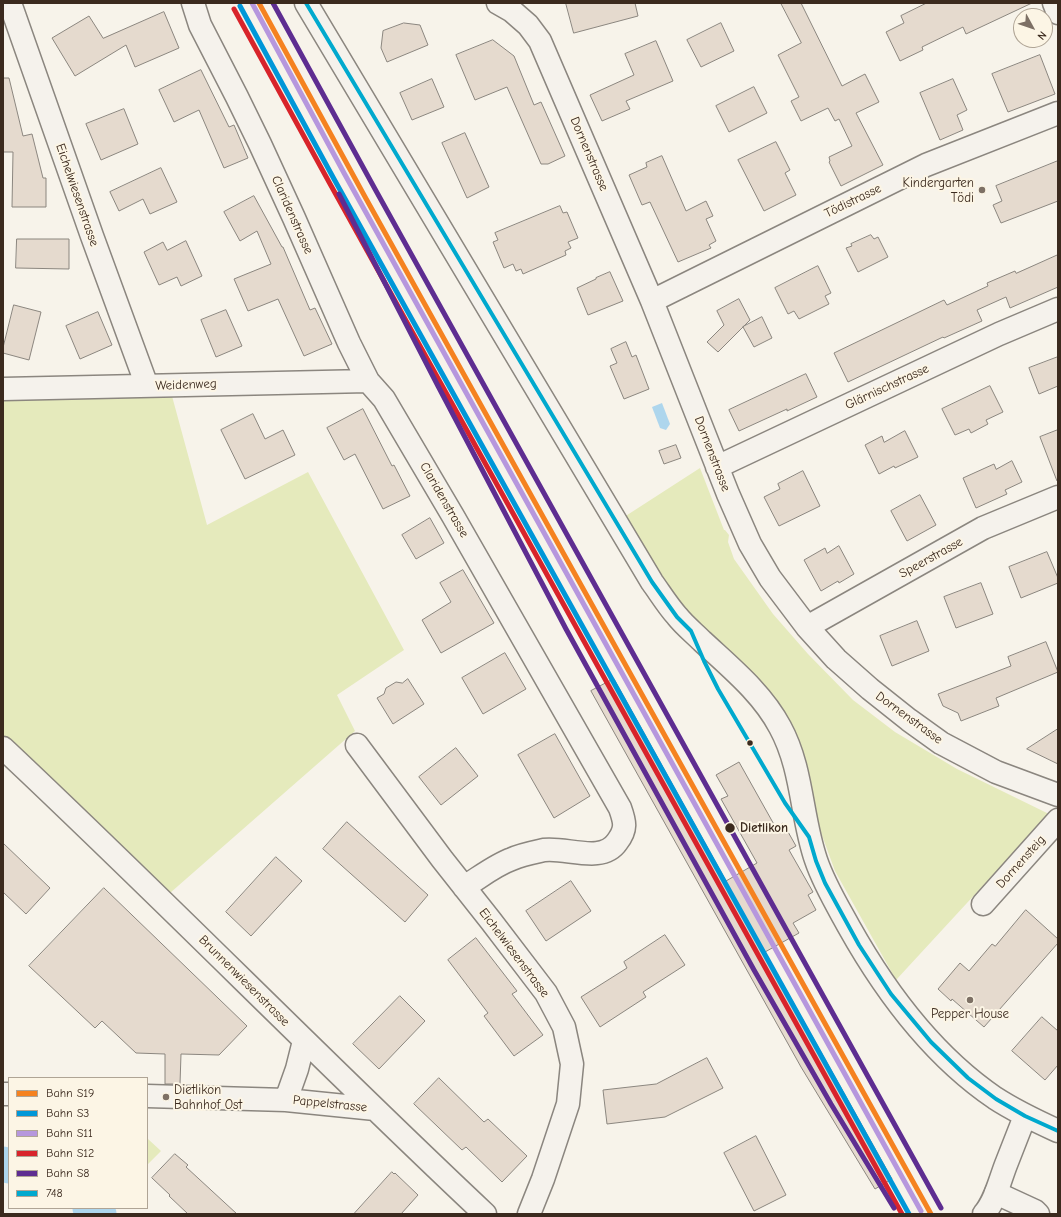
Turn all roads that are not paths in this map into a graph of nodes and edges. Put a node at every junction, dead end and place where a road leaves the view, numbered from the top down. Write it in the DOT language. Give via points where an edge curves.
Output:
graph roads {
  1 [pos="10,3"];
  2 [pos="193,3"];
  3 [pos="306,3"];
  4 [pos="498,3"];
  5 [pos="1054,3"];
  6 [pos="1058,13"];
  7 [pos="1058,113"];
  8 [pos="652,301"];
  9 [pos="1058,309"];
  10 [pos="368,381"];
  11 [pos="147,386"];
  12 [pos="3,389"];
  13 [pos="717,467"];
  14 [pos="1058,497"];
  15 [pos="807,627"];
  16 [pos="357,745"];
  17 [pos="3,748"];
  18 [pos="1058,795"];
  19 [pos="1058,820"];
  20 [pos="464,887"];
  21 [pos="983,904"];
  22 [pos="304,1041"];
  23 [pos="148,1096"];
  24 [pos="286,1100"];
  25 [pos="375,1109"];
  26 [pos="1026,1116"];
  27 [pos="1058,1131"];
  28 [pos="996,1194"];
  29 [pos="485,1214"];
  30 [pos="529,1214"];
  31 [pos="984,1214"];
  32 [pos="1038,1214"];
  1 -- 11 [label="street, Eichelwiesenstrasse"];
  2 -- 10 [label="street, Claridenstrasse" via="200,25 260,144 348,343"];
  3 -- 26 [label="street" via="652,582 677,617 760,697 780,727 793,758 809,837 819,869 859,945 891,994 931,1042 968,1078 996,1099"];
  4 -- 8 [label="street, Dornenstrasse" via="528,25 540,41"];
  5 -- 6 [label="street"];
  7 -- 8 [label="street, Tödistrasse" via="926,165"];
  8 -- 13 [label="street, Dornenstrasse"];
  9 -- 13 [label="street, Glärnischstrasse" via="999,334"];
  10 -- 11 [label="street, Weidenweg"];
  10 -- 20 [label="street, Claridenstrasse" via="384,399 453,516 620,808 625,824 621,838 602,853 551,850 538,852 512,859"];
  11 -- 12 [label="street, Weidenweg"];
  13 -- 15 [label="street, Dornenstrasse" via="750,544 770,578"];
  14 -- 15 [label="street, Speerstrasse" via="983,528"];
  15 -- 18 [label="street, Dornenstrasse" via="836,659 870,689 941,743 996,772"];
  16 -- 20 [label="street, Eichelwiesenstrasse"];
  17 -- 22 [label="street, Brunnenwiesenstrasse"];
  19 -- 21 [label="street, Dornensteig"];
  20 -- 30 [label="street, Eichelwiesenstrasse" via="546,993 564,1027 572,1064 568,1104"];
  22 -- 24 [label="street, Pappelstrasse"];
  22 -- 25 [label="street, Brunnenwiesenstrasse"];
  23 -- 24 [label="street, Pappelstrasse"];
  24 -- 25 [label="street, Pappelstrasse"];
  25 -- 29 [label="street, Brunnenwiesenstrasse"];
  26 -- 27 [label="street"];
  26 -- 28 [label="street"];
  28 -- 31 [label="street"];
  28 -- 32 [label="street"];
}
